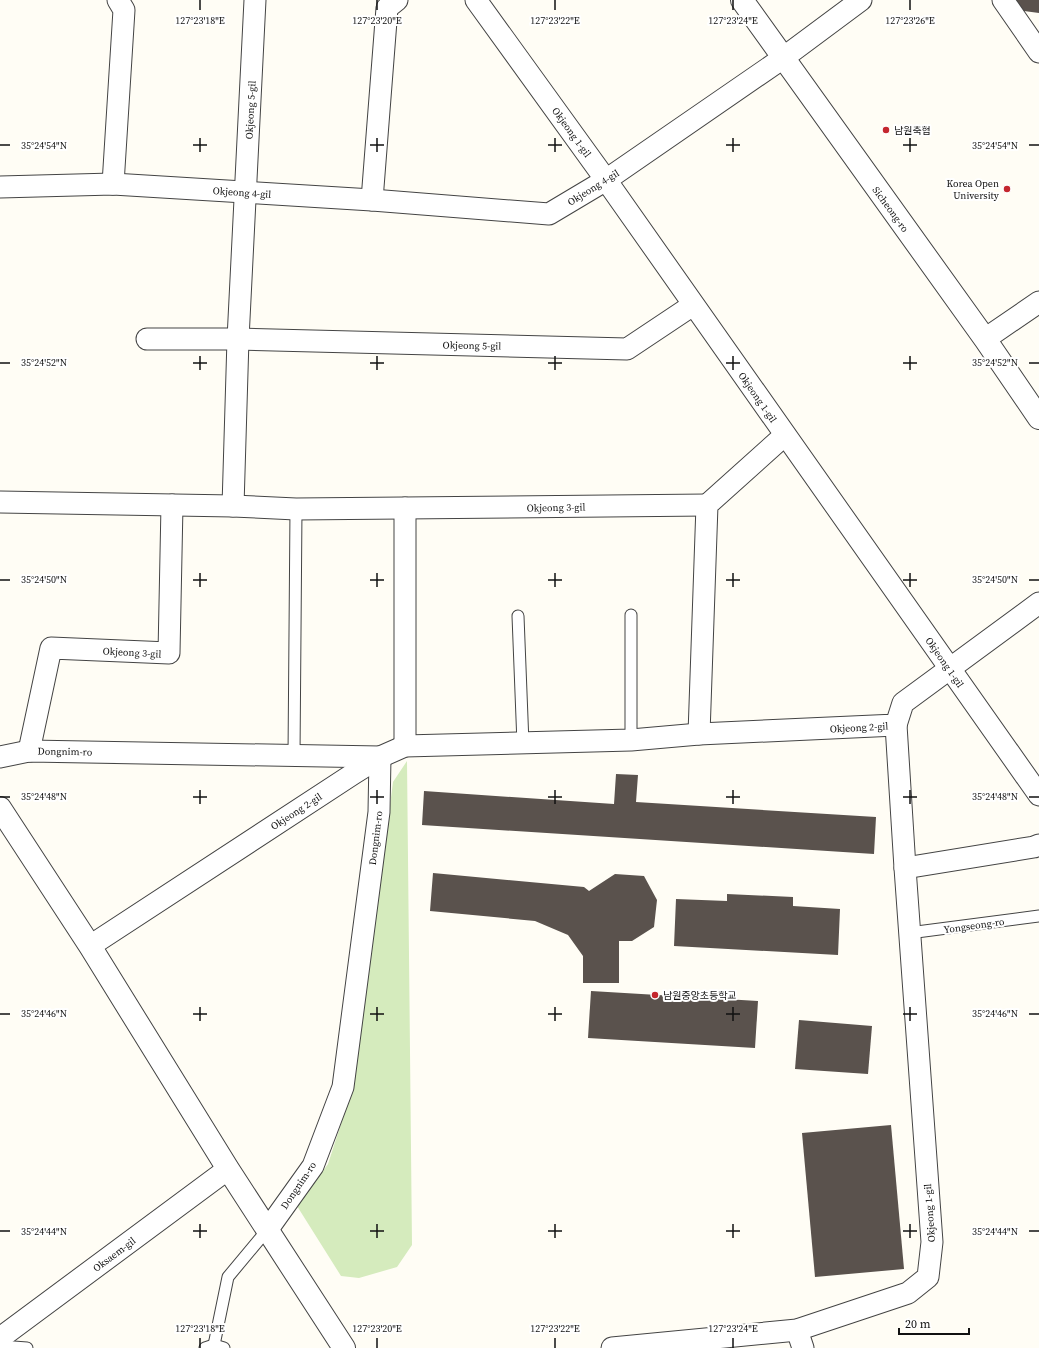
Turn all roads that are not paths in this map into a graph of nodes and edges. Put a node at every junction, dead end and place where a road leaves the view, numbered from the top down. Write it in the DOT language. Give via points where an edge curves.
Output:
graph roads {
  1 [pos="118,0"];
  2 [pos="255,0"];
  3 [pos="396,0"];
  4 [pos="476,0"];
  5 [pos="742,0"];
  6 [pos="861,0"];
  7 [pos="1004,0"];
  8 [pos="1033,30"];
  9 [pos="1039,52"];
  10 [pos="783,58"];
  11 [pos="606,180"];
  12 [pos="113,184"];
  13 [pos="0,187"];
  14 [pos="246,192"];
  15 [pos="372,200"];
  16 [pos="1039,302"];
  17 [pos="693,305"];
  18 [pos="147,339"];
  19 [pos="238,339"];
  20 [pos="985,339"];
  21 [pos="1039,418"];
  22 [pos="785,435"];
  23 [pos="0,502"];
  24 [pos="172,505"];
  25 [pos="708,505"];
  26 [pos="233,506"];
  27 [pos="405,508"];
  28 [pos="296,509"];
  29 [pos="1039,603"];
  30 [pos="631,615"];
  31 [pos="518,616"];
  32 [pos="950,668"];
  33 [pos="896,725"];
  34 [pos="698,734"];
  35 [pos="631,740"];
  36 [pos="523,744"];
  37 [pos="405,746"];
  38 [pos="29,751"];
  39 [pos="294,755"];
  40 [pos="0,757"];
  41 [pos="380,757"];
  42 [pos="1039,795"];
  43 [pos="0,808"];
  44 [pos="1039,845"];
  45 [pos="904,868"];
  46 [pos="1039,916"];
  47 [pos="909,933"];
  48 [pos="90,946"];
  49 [pos="228,1169"];
  50 [pos="268,1229"];
  51 [pos="0,1338"];
  52 [pos="800,1339"];
  53 [pos="0,1346"];
  54 [pos="214,1347"];
  55 [pos="27,1348"];
  56 [pos="344,1348"];
  57 [pos="612,1348"];
  1 -- 12 [label="street" via="124,10"];
  2 -- 14 [label="street, Okjeong 5-gil"];
  3 -- 15 [label="street" via="387,8"];
  4 -- 11 [label="street, Okjeong 1-gil"];
  5 -- 10 [label="street, Sicheong-ro"];
  6 -- 10 [label="street, Okjeong 4-gil"];
  7 -- 8 [label="street"];
  8 -- 9 [label="street"];
  10 -- 11 [label="street, Okjeong 4-gil"];
  10 -- 20 [label="street, Sicheong-ro"];
  11 -- 15 [label="street, Okjeong 4-gil" via="549,214"];
  11 -- 17 [label="street, Okjeong 1-gil"];
  12 -- 13 [label="street, Okjeong 4-gil"];
  12 -- 14 [label="street, Okjeong 4-gil"];
  14 -- 15 [label="street, Okjeong 4-gil"];
  14 -- 19 [label="street, Okjeong 5-gil"];
  16 -- 20 [label="street"];
  17 -- 19 [label="street, Okjeong 5-gil" via="628,349"];
  17 -- 22 [label="street, Okjeong 1-gil"];
  18 -- 19 [label="street, Okjeong 5-gil"];
  19 -- 26 [label="street, Okjeong 5-gil"];
  20 -- 21 [label="street, Sicheong-ro"];
  22 -- 25 [label="street"];
  22 -- 32 [label="street, Okjeong 1-gil"];
  23 -- 24 [label="street, Okjeong 3-gil"];
  24 -- 26 [label="street, Okjeong 3-gil"];
  24 -- 38 [label="street, Okjeong 3-gil" via="169,654 51,648"];
  25 -- 27 [label="street, Okjeong 3-gil"];
  25 -- 34 [label="street"];
  26 -- 28 [label="street, Okjeong 3-gil"];
  27 -- 28 [label="street, Okjeong 3-gil"];
  27 -- 37 [label="street"];
  28 -- 39 [label="lane"];
  29 -- 32 [label="street, Okjeong 2-gil"];
  30 -- 35 [label="lane"];
  31 -- 36 [label="lane"];
  32 -- 33 [label="street, Okjeong 2-gil" via="903,703"];
  32 -- 42 [label="street, Okjeong 1-gil"];
  33 -- 34 [label="street, Okjeong 2-gil"];
  33 -- 45 [label="street, Okjeong 1-gil"];
  34 -- 35 [label="street, Okjeong 2-gil"];
  35 -- 36 [label="street, Okjeong 2-gil"];
  36 -- 37 [label="street, Okjeong 2-gil"];
  37 -- 41 [label="street, Okjeong 2-gil"];
  38 -- 39 [label="street, Dongnim-ro"];
  38 -- 40 [label="street, Dongnim-ro"];
  39 -- 41 [label="street, Dongnim-ro"];
  41 -- 48 [label="street, Okjeong 2-gil"];
  41 -- 50 [label="street, Dongnim-ro" via="379,812 343,1087 313,1166"];
  43 -- 48 [label="street"];
  44 -- 45 [label="street"];
  45 -- 47 [label="street, Okjeong 1-gil"];
  46 -- 47 [label="lane, Yongseong-ro"];
  47 -- 52 [label="street, Okjeong 1-gil" via="932,1242 928,1277 908,1293"];
  48 -- 49 [label="street"];
  49 -- 50 [label="street"];
  49 -- 51 [label="street, Oksaem-gil"];
  50 -- 54 [label="lane" via="228,1277"];
  50 -- 56 [label="street"];
  52 -- 57 [label="street, Okjeong 1-gil"];
  53 -- 55 [label="lane"];
}
